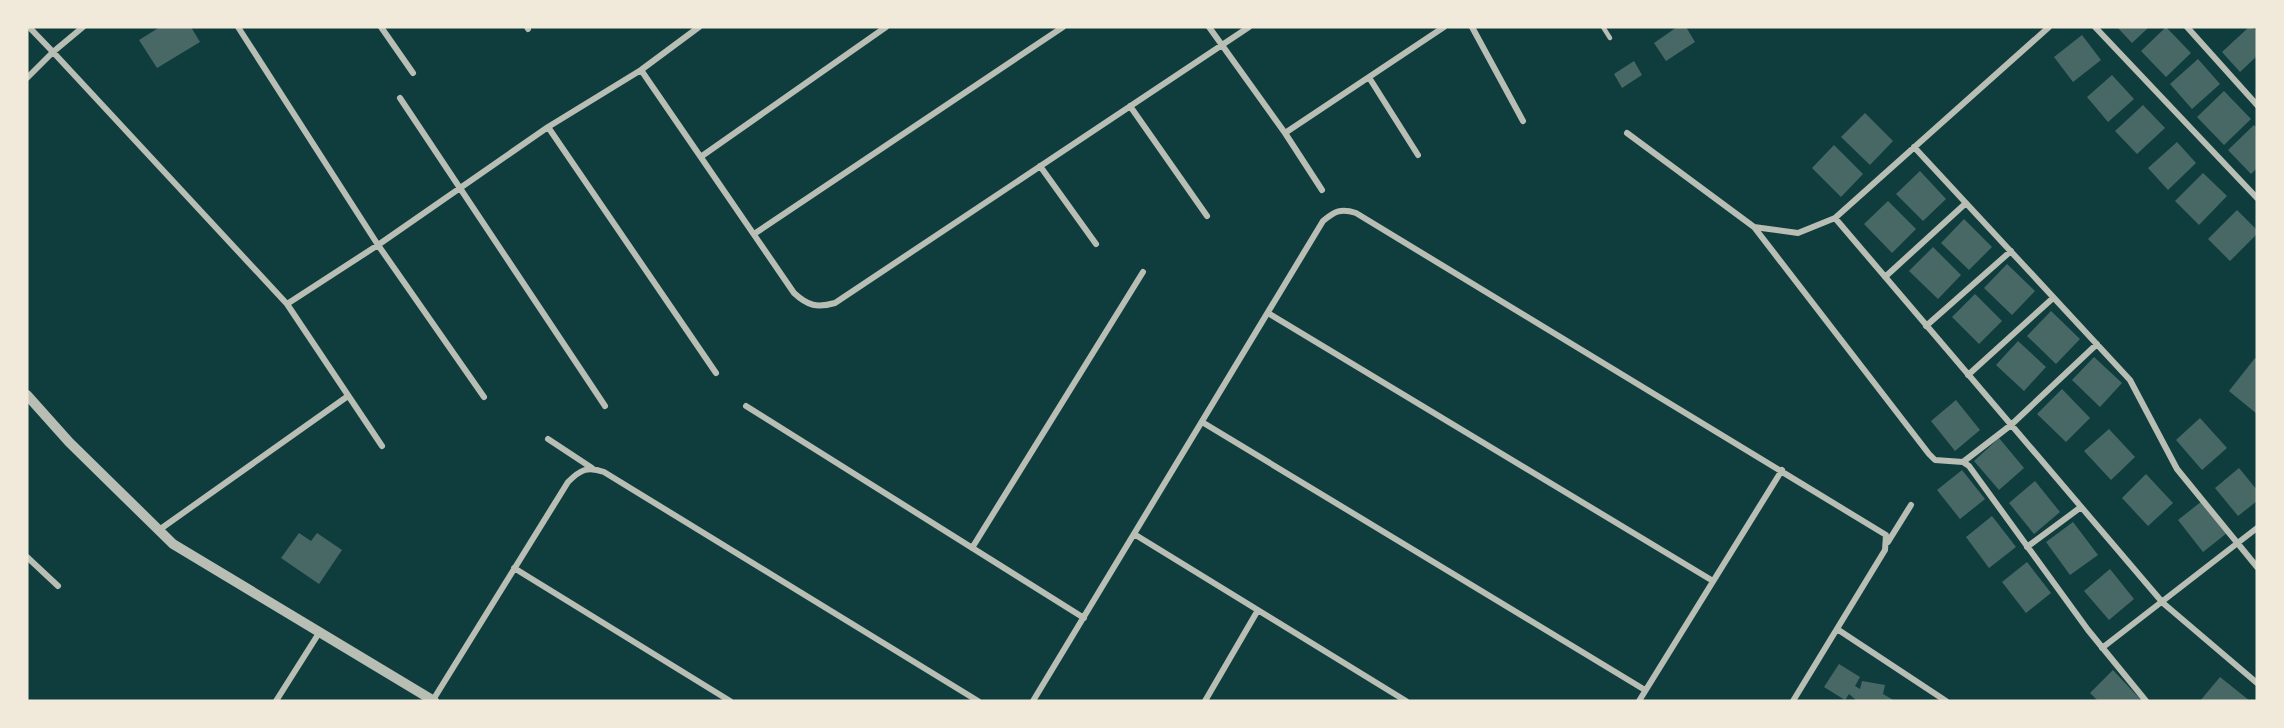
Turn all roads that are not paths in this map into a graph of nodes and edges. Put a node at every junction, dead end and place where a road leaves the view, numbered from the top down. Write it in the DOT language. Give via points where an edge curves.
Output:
graph roads {
  1 [pos="29,27"];
  2 [pos="83,27"];
  3 [pos="237,27"];
  4 [pos="381,27"];
  5 [pos="699,27"];
  6 [pos="886,27"];
  7 [pos="1063,27"];
  8 [pos="1209,27"];
  9 [pos="1249,27"];
  10 [pos="1444,27"];
  11 [pos="1472,27"];
  12 [pos="1603,27"];
  13 [pos="2049,27"];
  14 [pos="2095,27"];
  15 [pos="2187,27"];
  16 [pos="1610,38"];
  17 [pos="1221,45"];
  18 [pos="53,52"];
  19 [pos="641,70"];
  20 [pos="413,73"];
  21 [pos="27,78"];
  22 [pos="1370,79"];
  23 [pos="400,98"];
  24 [pos="2257,105"];
  25 [pos="1130,106"];
  26 [pos="1523,121"];
  27 [pos="548,128"];
  28 [pos="1285,133"];
  29 [pos="1626,133"];
  30 [pos="1914,147"];
  31 [pos="1418,154"];
  32 [pos="702,156"];
  33 [pos="1040,166"];
  34 [pos="460,189"];
  35 [pos="1322,190"];
  36 [pos="2257,198"];
  37 [pos="1966,204"];
  38 [pos="1207,216"];
  39 [pos="1835,218"];
  40 [pos="1754,227"];
  41 [pos="754,234"];
  42 [pos="1096,244"];
  43 [pos="378,245"];
  44 [pos="2011,251"];
  45 [pos="1143,272"];
  46 [pos="1885,277"];
  47 [pos="2054,297"];
  48 [pos="287,304"];
  49 [pos="1268,313"];
  50 [pos="1926,326"];
  51 [pos="2097,344"];
  52 [pos="716,373"];
  53 [pos="1968,375"];
  54 [pos="27,395"];
  55 [pos="348,396"];
  56 [pos="484,397"];
  57 [pos="605,406"];
  58 [pos="746,406"];
  59 [pos="1202,422"];
  60 [pos="2011,425"];
  61 [pos="548,440"];
  62 [pos="382,446"];
  63 [pos="1963,462"];
  64 [pos="593,468"];
  65 [pos="1782,470"];
  66 [pos="1911,505"];
  67 [pos="2081,507"];
  68 [pos="2257,528"];
  69 [pos="159,531"];
  70 [pos="1134,534"];
  71 [pos="2238,542"];
  72 [pos="1888,543"];
  73 [pos="2028,547"];
  74 [pos="972,548"];
  75 [pos="27,557"];
  76 [pos="2257,567"];
  77 [pos="514,568"];
  78 [pos="1713,581"];
  79 [pos="58,586"];
  80 [pos="2163,603"];
  81 [pos="1258,610"];
  82 [pos="1084,618"];
  83 [pos="1838,629"];
  84 [pos="319,633"];
  85 [pos="2102,648"];
  86 [pos="2257,683"];
  87 [pos="1646,690"];
  88 [pos="276,701"];
  89 [pos="434,701"];
  90 [pos="730,701"];
  91 [pos="978,701"];
  92 [pos="1033,701"];
  93 [pos="1205,701"];
  94 [pos="1406,701"];
  95 [pos="1639,701"];
  96 [pos="1793,701"];
  97 [pos="1946,701"];
  98 [pos="2146,701"];
  1 -- 18 [label="street"];
  2 -- 18 [label="street"];
  3 -- 43 [label="street"];
  4 -- 20 [label="street"];
  5 -- 19 [label="street"];
  6 -- 32 [label="street"];
  7 -- 41 [label="street"];
  8 -- 17 [label="street"];
  9 -- 17 [label="street"];
  10 -- 22 [label="street"];
  11 -- 26 [label="street"];
  12 -- 16 [label="lane"];
  13 -- 30 [label="street"];
  14 -- 36 [label="street"];
  15 -- 24 [label="street"];
  17 -- 25 [label="street"];
  17 -- 28 [label="street"];
  18 -- 21 [label="street"];
  18 -- 48 [label="street"];
  19 -- 27 [label="street"];
  19 -- 32 [label="street"];
  22 -- 28 [label="street"];
  22 -- 31 [label="street"];
  23 -- 34 [label="street"];
  25 -- 33 [label="street"];
  25 -- 38 [label="street"];
  27 -- 34 [label="street"];
  27 -- 52 [label="street"];
  28 -- 35 [label="street"];
  29 -- 40 [label="street"];
  30 -- 37 [label="street"];
  30 -- 39 [label="street"];
  32 -- 41 [label="street"];
  33 -- 41 [label="street" via="828,305 806,304 794,294"];
  33 -- 42 [label="street"];
  34 -- 43 [label="street"];
  34 -- 57 [label="street"];
  37 -- 44 [label="street"];
  37 -- 46 [label="street"];
  39 -- 40 [label="street" via="1798,233"];
  39 -- 46 [label="street"];
  40 -- 63 [label="street" via="1929,454 1943,462"];
  43 -- 48 [label="street"];
  43 -- 56 [label="street"];
  44 -- 47 [label="street"];
  44 -- 50 [label="street"];
  45 -- 74 [label="street"];
  46 -- 50 [label="street"];
  47 -- 51 [label="street"];
  47 -- 53 [label="street"];
  48 -- 55 [label="street"];
  49 -- 59 [label="street"];
  49 -- 65 [label="street" via="1323,222 1334,211 1356,213"];
  49 -- 78 [label="street"];
  50 -- 53 [label="street"];
  51 -- 60 [label="street"];
  51 -- 71 [label="street" via="2140,394 2177,470"];
  53 -- 60 [label="street"];
  54 -- 69 [label="street"];
  55 -- 62 [label="street"];
  55 -- 69 [label="street"];
  58 -- 74 [label="street"];
  59 -- 70 [label="street"];
  59 -- 87 [label="street"];
  60 -- 63 [label="street"];
  60 -- 67 [label="street"];
  61 -- 64 [label="street"];
  63 -- 73 [label="street"];
  64 -- 77 [label="street" via="581,470 567,482"];
  64 -- 91 [label="street"];
  65 -- 72 [label="street" via="1880,530"];
  65 -- 78 [label="street"];
  66 -- 72 [label="street"];
  67 -- 73 [label="street"];
  67 -- 80 [label="street"];
  68 -- 71 [label="street"];
  69 -- 84 [label="street" via="189,556"];
  70 -- 81 [label="street"];
  70 -- 82 [label="street"];
  71 -- 76 [label="street"];
  71 -- 80 [label="street"];
  72 -- 83 [label="street"];
  73 -- 85 [label="street"];
  74 -- 82 [label="street"];
  75 -- 79 [label="street"];
  77 -- 89 [label="street"];
  77 -- 90 [label="street"];
  78 -- 87 [label="street"];
  80 -- 85 [label="street"];
  80 -- 86 [label="street"];
  81 -- 93 [label="street"];
  81 -- 94 [label="street"];
  82 -- 92 [label="street"];
  83 -- 96 [label="street"];
  83 -- 97 [label="street"];
  84 -- 88 [label="street"];
  84 -- 89 [label="street"];
  85 -- 98 [label="street"];
  87 -- 95 [label="street"];
}
